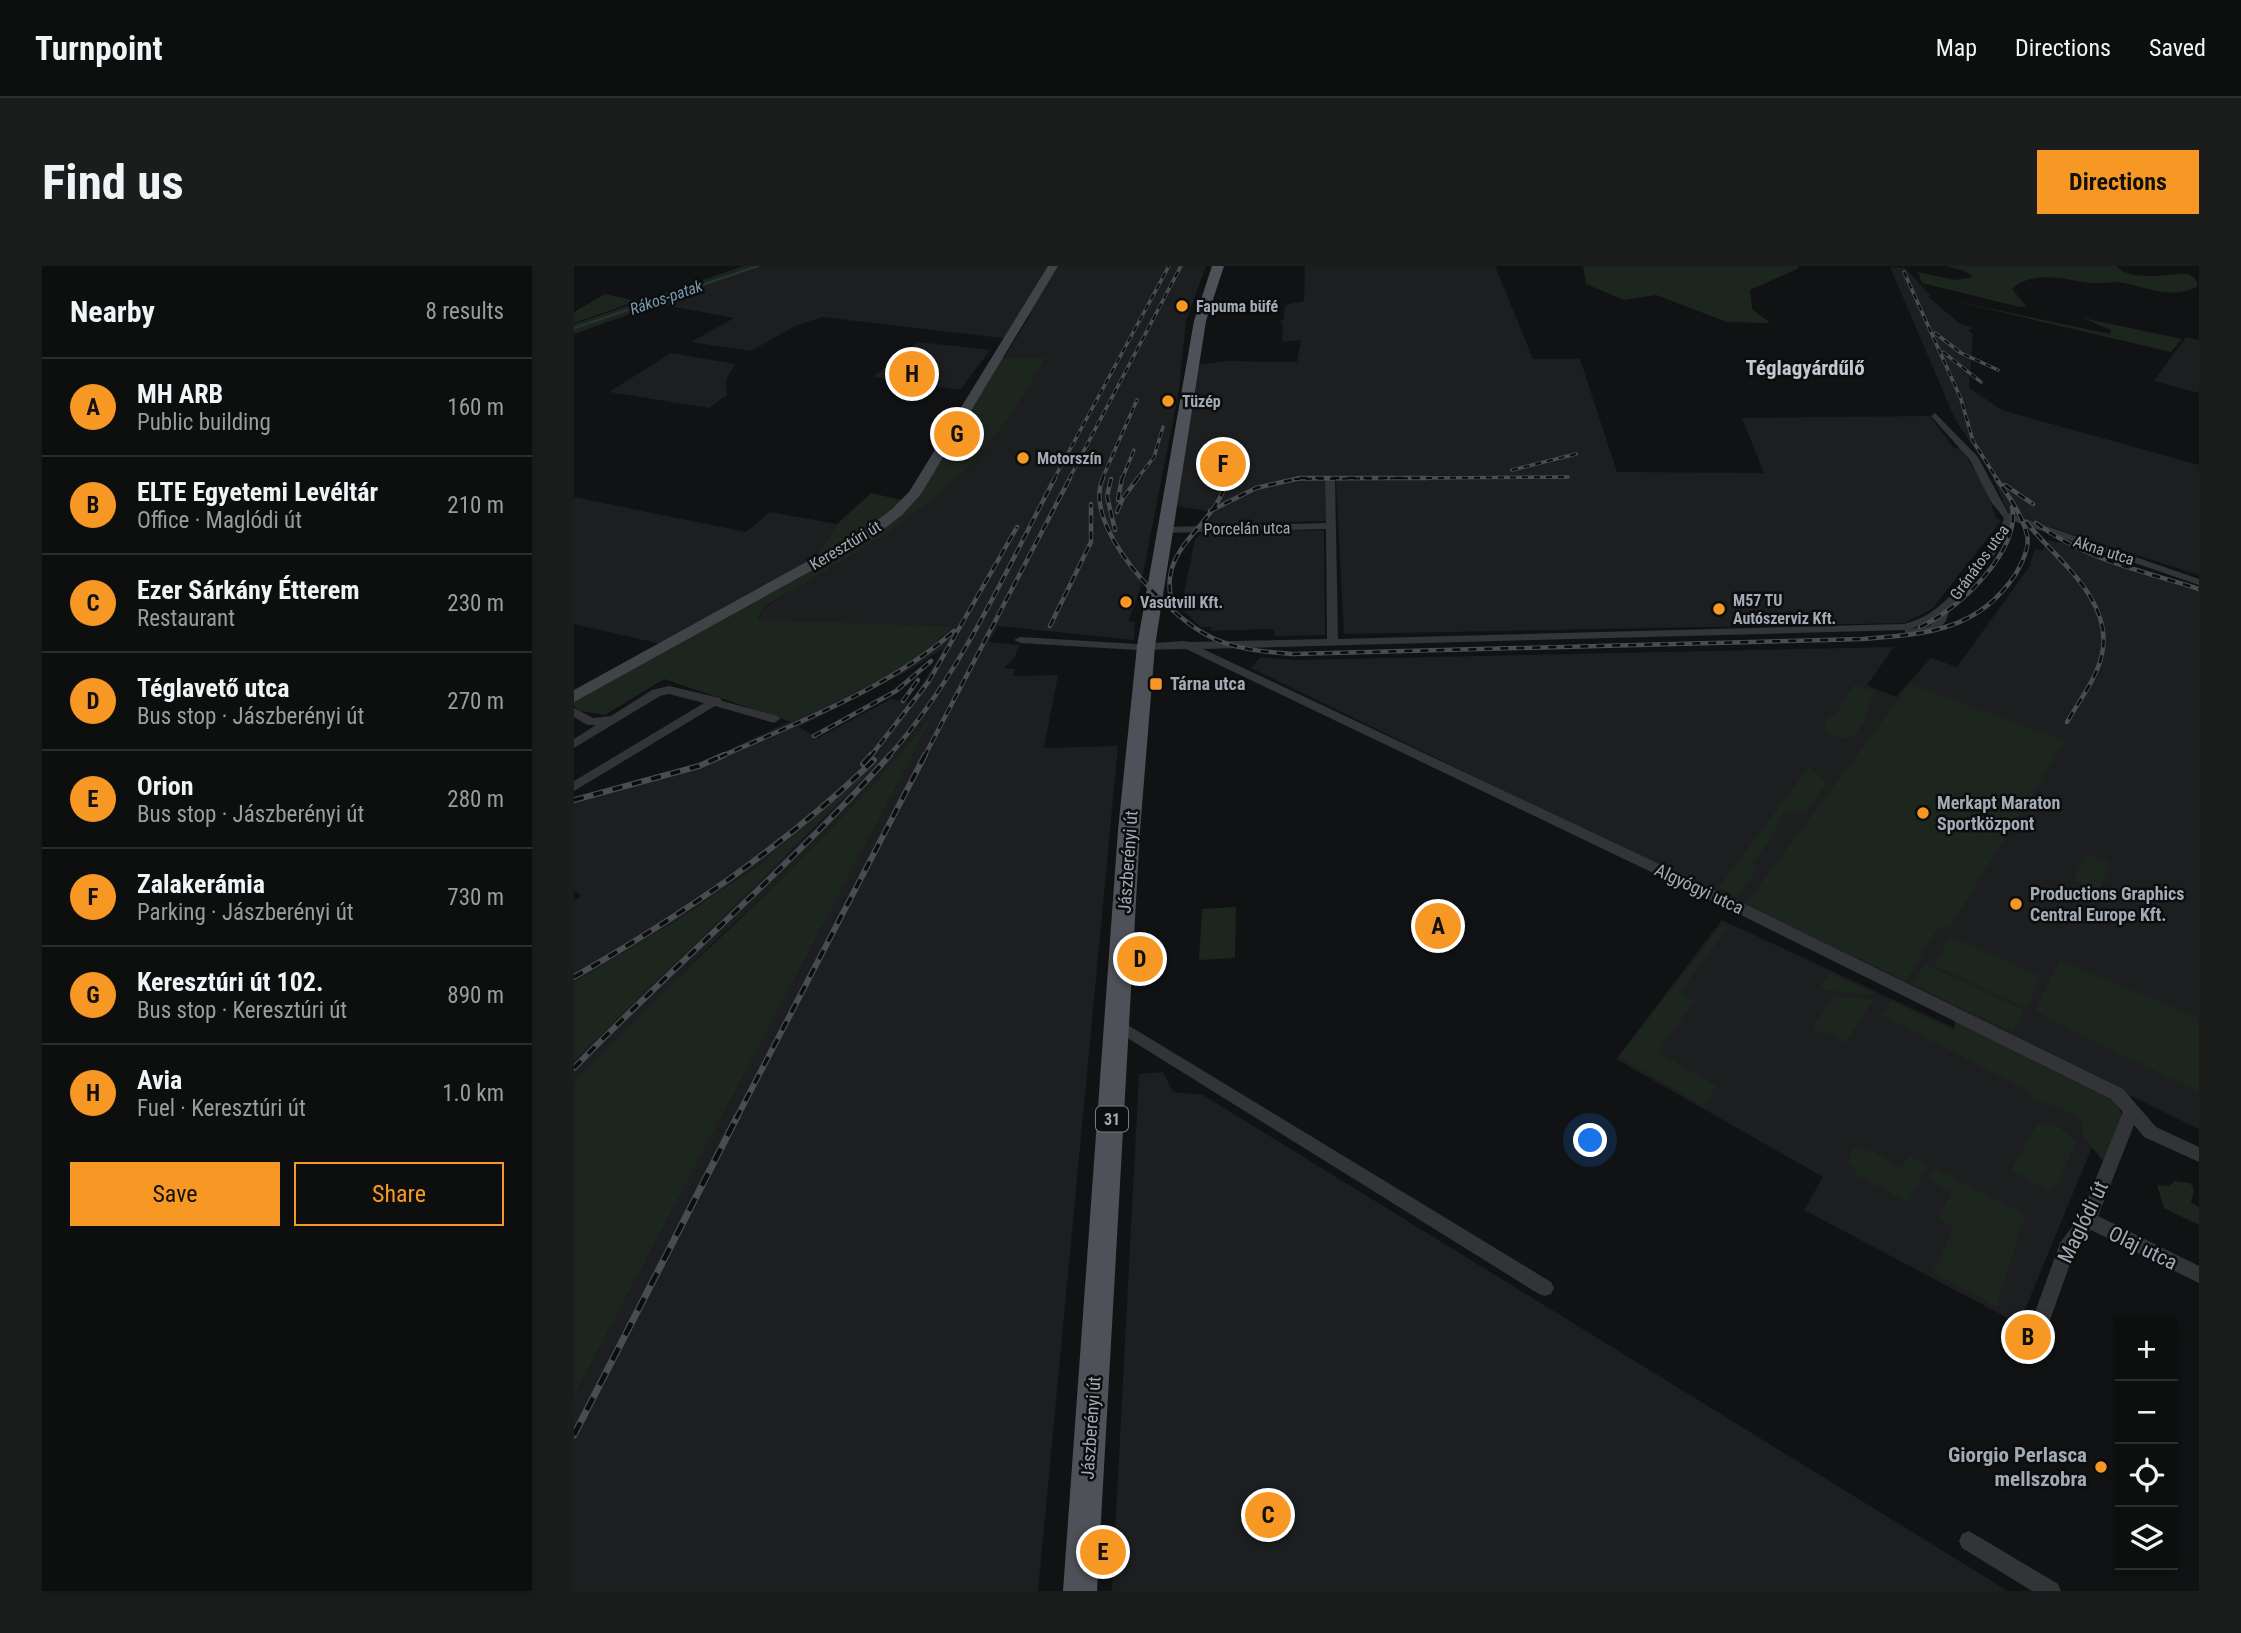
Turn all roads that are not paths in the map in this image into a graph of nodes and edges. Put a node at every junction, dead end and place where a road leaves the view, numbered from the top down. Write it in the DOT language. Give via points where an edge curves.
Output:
graph roads {
  1 [pos="1053,266"];
  2 [pos="1218,266"];
  3 [pos="1935,415"];
  4 [pos="1330,479"];
  5 [pos="2009,517"];
  6 [pos="1331,526"];
  7 [pos="1164,530"];
  8 [pos="2199,582"];
  9 [pos="1020,640"];
  10 [pos="1334,641"];
  11 [pos="1184,644"];
  12 [pos="1146,646"];
  13 [pos="574,697"];
  14 [pos="716,701"];
  15 [pos="574,712"];
  16 [pos="623,713"];
  17 [pos="774,719"];
  18 [pos="574,744"];
  19 [pos="574,788"];
  20 [pos="1118,1026"];
  21 [pos="2132,1110"];
  22 [pos="2199,1155"];
  23 [pos="2088,1220"];
  24 [pos="2199,1275"];
  25 [pos="1545,1288"];
  26 [pos="2036,1334"];
  27 [pos="1969,1541"];
  28 [pos="1080,1591"];
  29 [pos="2051,1591"];
  1 -- 13 [label="main road, Keresztúri út" via="914,494 897,512 871,532"];
  2 -- 7 [label="main road, Jászberényi út / 31" via="1200,321"];
  3 -- 5 [label="street, Gránátos utca" via="1969,451 2000,509"];
  4 -- 6 [label="street"];
  5 -- 8 [label="street, Akna utca"];
  5 -- 10 [label="street, Gránátos utca" via="2005,531 1945,608 1942,622 1926,630"];
  6 -- 7 [label="street, Porcelán utca"];
  6 -- 10 [label="street"];
  7 -- 12 [label="main road, Jászberényi út / 31"];
  9 -- 12 [label="street"];
  10 -- 11 [label="street"];
  11 -- 12 [label="street"];
  11 -- 21 [label="street, Algyógyi utca" via="1752,914 2117,1094"];
  12 -- 20 [label="main road, Jászberényi út / 31"];
  14 -- 16 [label="street" via="669,690"];
  14 -- 17 [label="street"];
  14 -- 19 [label="street"];
  15 -- 16 [label="street" via="591,722"];
  16 -- 18 [label="street"];
  20 -- 25 [label="street"];
  20 -- 28 [label="main road, Jászberényi út / 31"];
  21 -- 22 [label="street, Algyógyi utca" via="2150,1132"];
  21 -- 23 [label="street, Maglódi út"];
  23 -- 24 [label="street, Olaj utca"];
  23 -- 26 [label="street, Maglódi út" via="2069,1243"];
  27 -- 29 [label="street"];
}
